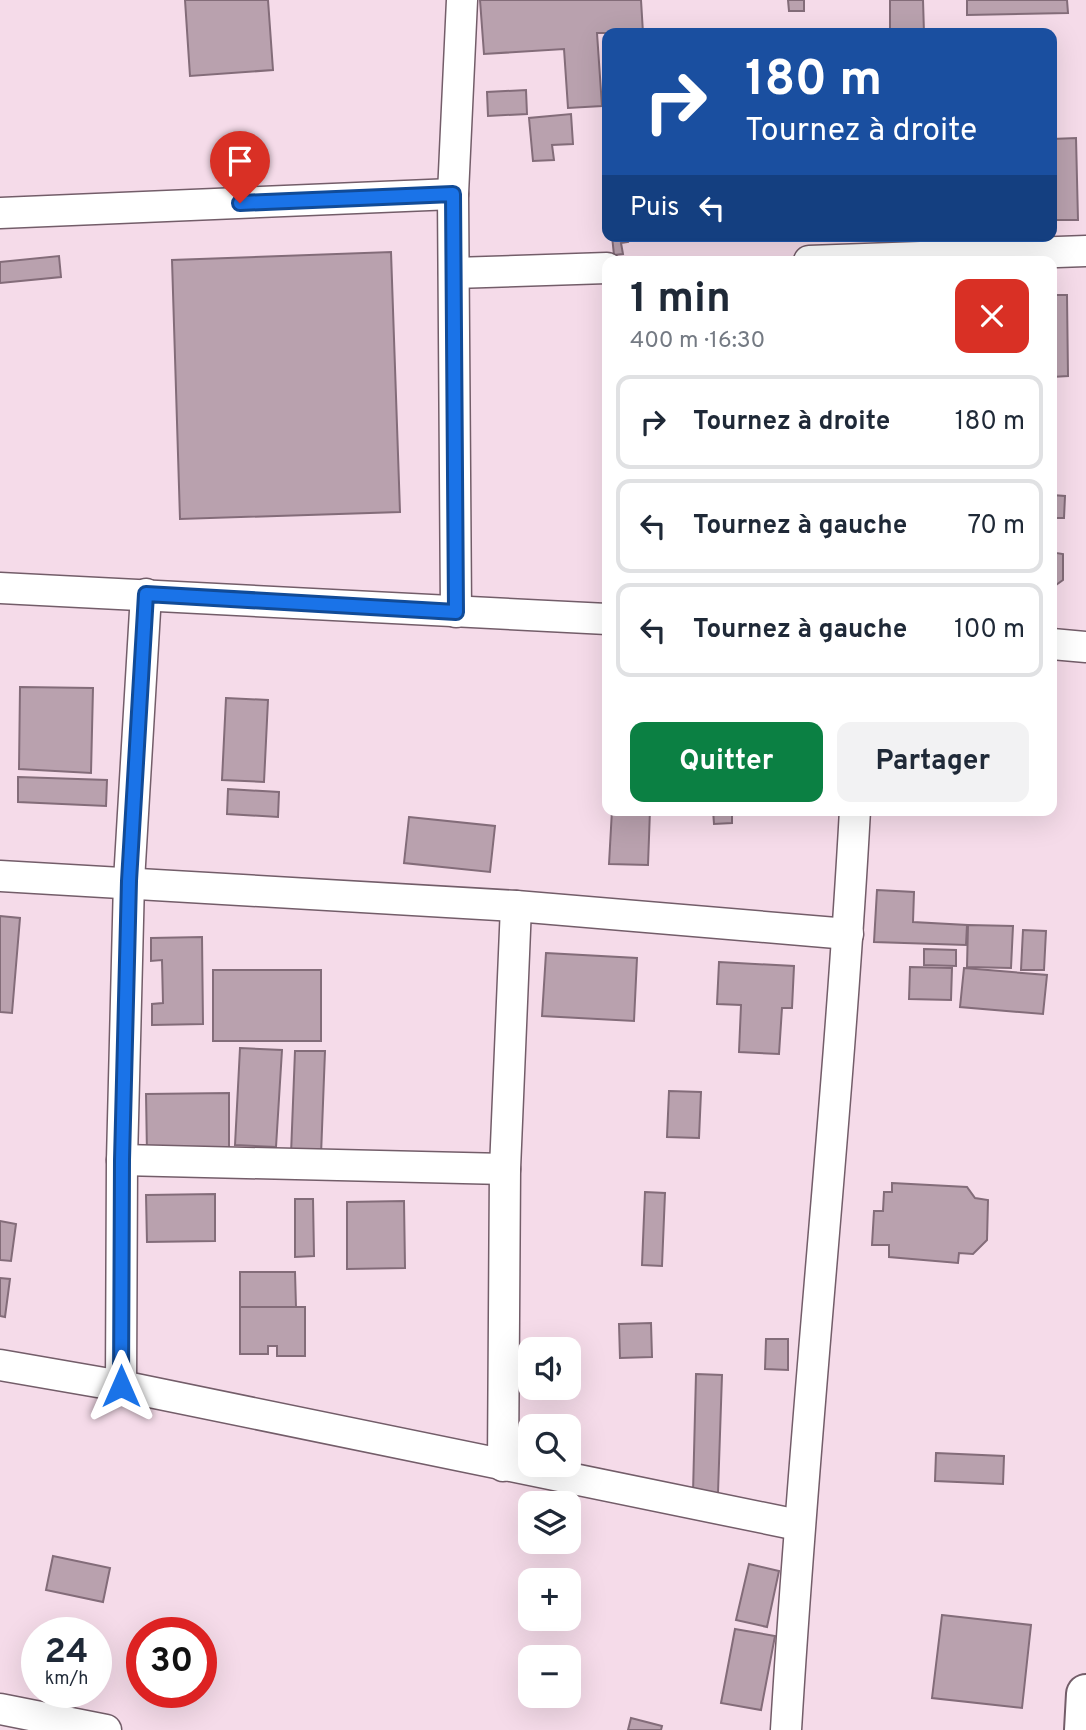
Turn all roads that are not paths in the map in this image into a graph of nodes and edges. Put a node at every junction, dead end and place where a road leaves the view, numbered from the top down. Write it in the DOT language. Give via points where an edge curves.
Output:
graph roads {
  1 [pos="462,0"];
  2 [pos="453,194"];
  3 [pos="0,213"];
  4 [pos="1086,251"];
  5 [pos="948,256"];
  6 [pos="602,268"];
  7 [pos="454,273"];
  8 [pos="0,588"];
  9 [pos="146,594"];
  10 [pos="456,612"];
  11 [pos="602,619"];
  12 [pos="1057,644"];
  13 [pos="1086,647"];
  14 [pos="855,816"];
  15 [pos="0,876"];
  16 [pos="129,881"];
  17 [pos="516,906"];
  18 [pos="848,933"];
  19 [pos="122,1160"];
  20 [pos="505,1169"];
  21 [pos="0,1366"];
  22 [pos="121,1386"];
  23 [pos="503,1466"];
  24 [pos="798,1525"];
  25 [pos="1086,1694"];
  26 [pos="0,1709"];
  27 [pos="106,1730"];
  28 [pos="786,1730"];
  29 [pos="1084,1730"];
  1 -- 2 [label="street"];
  2 -- 3 [label="street"];
  2 -- 7 [label="street"];
  4 -- 5 [label="street"];
  6 -- 7 [label="street"];
  7 -- 10 [label="street"];
  8 -- 9 [label="street"];
  9 -- 10 [label="street"];
  9 -- 16 [label="street"];
  10 -- 11 [label="street"];
  12 -- 13 [label="street"];
  14 -- 18 [label="street"];
  15 -- 16 [label="street"];
  16 -- 17 [label="street"];
  16 -- 19 [label="street"];
  17 -- 18 [label="street"];
  17 -- 20 [label="street"];
  18 -- 24 [label="street"];
  19 -- 20 [label="street"];
  19 -- 22 [label="street"];
  20 -- 23 [label="street"];
  21 -- 22 [label="street"];
  22 -- 23 [label="street"];
  23 -- 24 [label="street"];
  24 -- 28 [label="street"];
  25 -- 29 [label="street"];
  26 -- 27 [label="street"];
}
